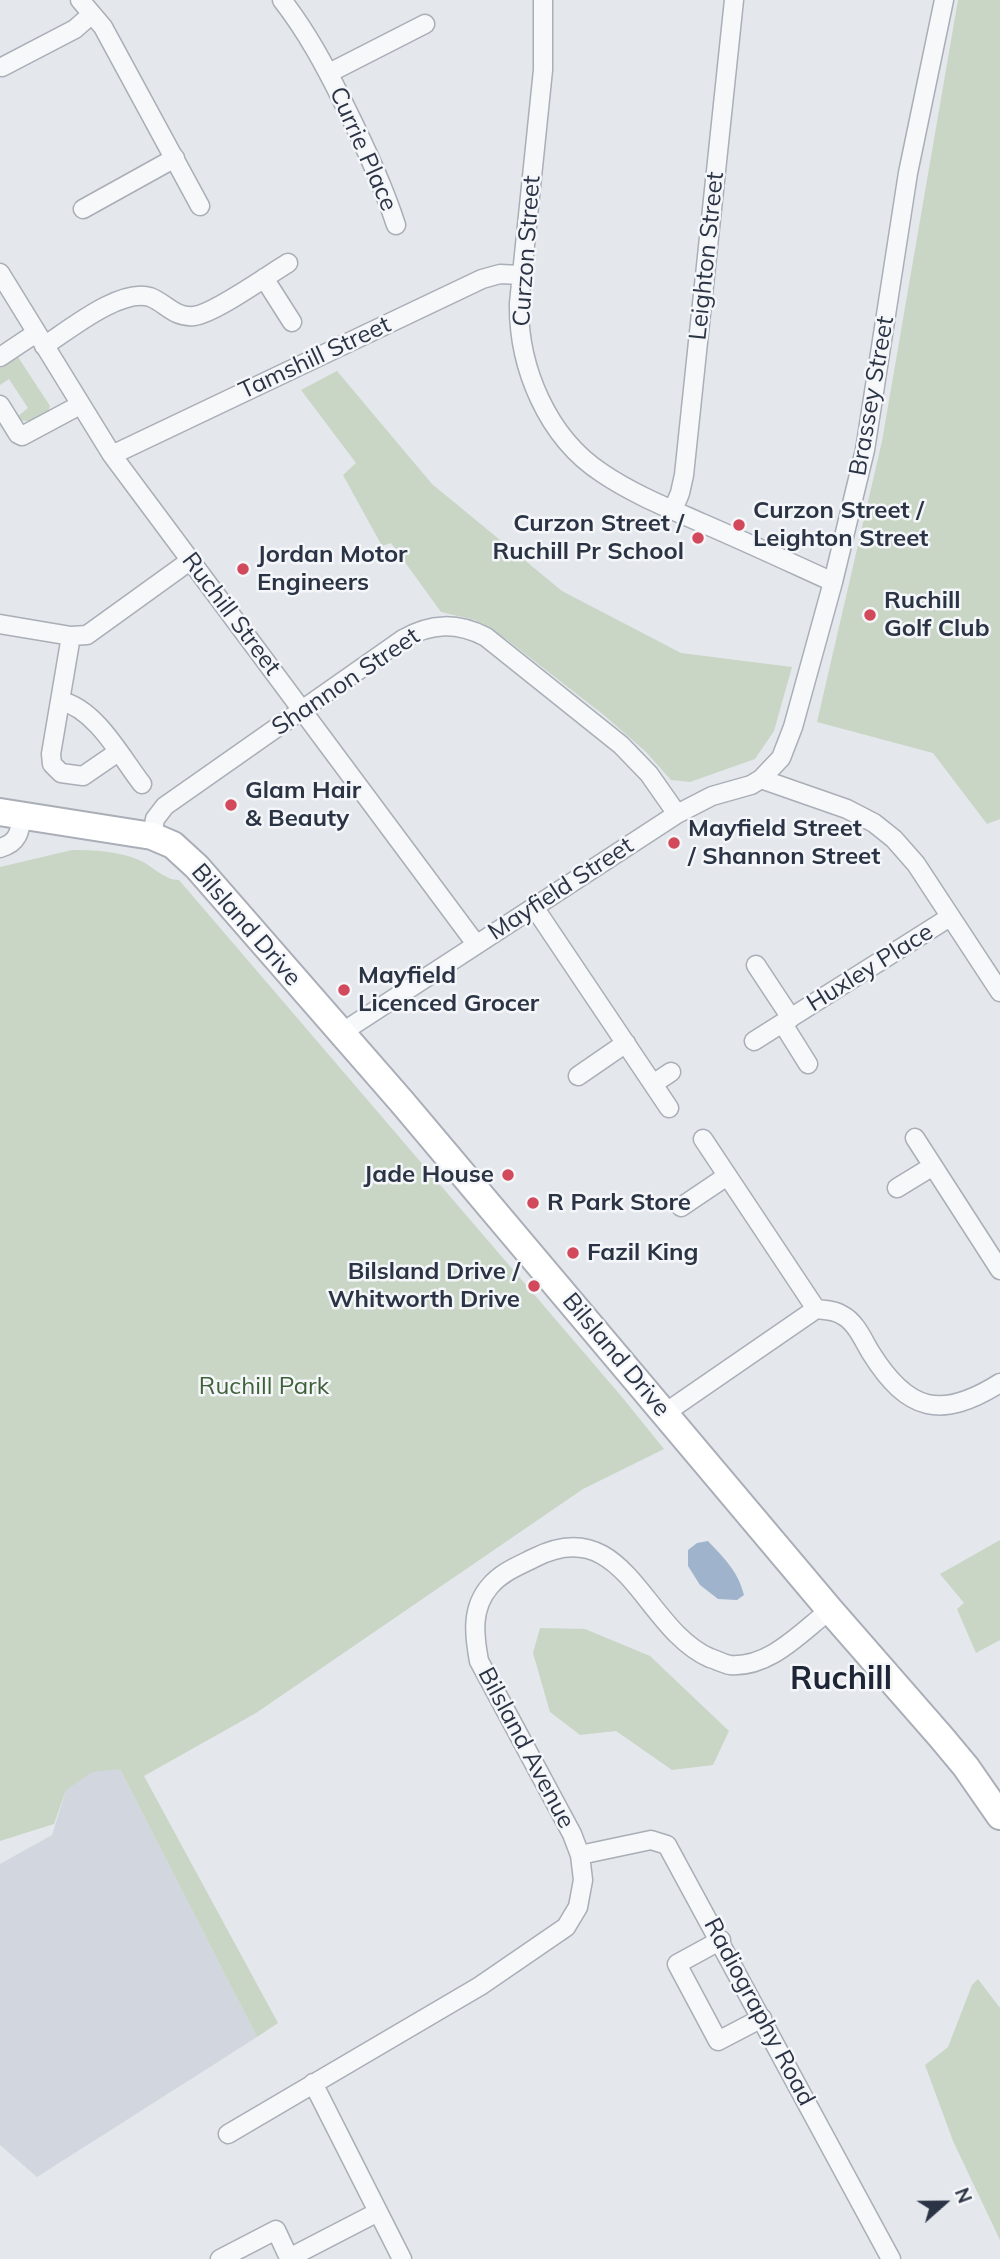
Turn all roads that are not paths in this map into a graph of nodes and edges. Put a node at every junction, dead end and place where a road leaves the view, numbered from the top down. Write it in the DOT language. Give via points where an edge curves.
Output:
graph roads {
  1 [pos="79,0"];
  2 [pos="282,0"];
  3 [pos="542,0"];
  4 [pos="734,0"];
  5 [pos="944,0"];
  6 [pos="92,14"];
  7 [pos="425,24"];
  8 [pos="2,67"];
  9 [pos="329,73"];
  10 [pos="175,158"];
  11 [pos="200,206"];
  12 [pos="83,209"];
  13 [pos="396,225"];
  14 [pos="288,263"];
  15 [pos="0,274"];
  16 [pos="521,275"];
  17 [pos="264,278"];
  18 [pos="292,323"];
  19 [pos="40,340"];
  20 [pos="0,357"];
  21 [pos="0,405"];
  22 [pos="80,405"];
  23 [pos="112,454"];
  24 [pos="673,510"];
  25 [pos="191,560"];
  26 [pos="833,582"];
  27 [pos="0,624"];
  28 [pos="71,636"];
  29 [pos="61,701"];
  30 [pos="303,711"];
  31 [pos="118,752"];
  32 [pos="761,779"];
  33 [pos="142,785"];
  34 [pos="11,813"];
  35 [pos="677,814"];
  36 [pos="152,836"];
  37 [pos="0,848"];
  38 [pos="534,906"];
  39 [pos="950,917"];
  40 [pos="476,944"];
  41 [pos="756,965"];
  42 [pos="998,984"];
  43 [pos="787,1021"];
  44 [pos="341,1033"];
  45 [pos="754,1041"];
  46 [pos="626,1043"];
  47 [pos="808,1064"];
  48 [pos="671,1072"];
  49 [pos="578,1076"];
  50 [pos="653,1084"];
  51 [pos="669,1108"];
  52 [pos="915,1138"];
  53 [pos="703,1139"];
  54 [pos="933,1166"];
  55 [pos="727,1176"];
  56 [pos="897,1188"];
  57 [pos="681,1207"];
  58 [pos="1000,1270"];
  59 [pos="816,1309"];
  60 [pos="1000,1383"];
  61 [pos="664,1413"];
  62 [pos="830,1610"];
  63 [pos="1000,1816"];
  64 [pos="580,1855"];
  65 [pos="721,1940"];
  66 [pos="762,2018"];
  67 [pos="313,2083"];
  68 [pos="228,2134"];
  69 [pos="378,2212"];
  70 [pos="220,2259"];
  71 [pos="402,2259"];
  72 [pos="891,2259"];
  1 -- 6 [label="street"];
  2 -- 9 [label="street, Currie Place"];
  3 -- 16 [label="street, Curzon Street" via="543,70"];
  4 -- 24 [label="street, Leighton Street" via="684,475"];
  5 -- 26 [label="street, Brassey Street" via="908,173 870,421"];
  6 -- 8 [label="street" via="79,27"];
  6 -- 10 [label="street"];
  7 -- 9 [label="street, Currie Place"];
  9 -- 13 [label="street, Currie Place" via="379,176"];
  10 -- 11 [label="street"];
  10 -- 12 [label="street"];
  14 -- 17 [label="street"];
  15 -- 19 [label="street, Ruchill Street"];
  16 -- 23 [label="street, Tamshill Street" via="482,279"];
  16 -- 24 [label="street, Curzon Street" via="524,355 554,423 593,467"];
  17 -- 18 [label="street"];
  17 -- 19 [label="street" via="194,316 176,314 148,297 124,298"];
  19 -- 20 [label="street"];
  19 -- 22 [label="street, Ruchill Street"];
  21 -- 22 [label="street" via="22,436"];
  22 -- 23 [label="street, Ruchill Street"];
  23 -- 25 [label="street, Ruchill Street"];
  24 -- 26 [label="street, Curzon Street"];
  25 -- 28 [label="street" via="94,632"];
  25 -- 30 [label="street, Ruchill Street"];
  26 -- 32 [label="street, Brassey Street" via="789,739 780,758"];
  27 -- 28 [label="street"];
  28 -- 29 [label="street"];
  29 -- 31 [label="street" via="87,713"];
  29 -- 31 [label="street" via="51,759 58,772 83,776"];
  30 -- 35 [label="street, Shannon Street" via="414,633 443,625 465,628 486,637 621,745"];
  30 -- 36 [label="street, Shannon Street" via="165,806 155,818"];
  30 -- 40 [label="street, Ruchill Street"];
  31 -- 33 [label="street"];
  32 -- 35 [label="street, Mayfield Street"];
  32 -- 39 [label="street" via="847,809 884,830 909,855"];
  34 -- 36 [label="main road, Bilsland Drive"];
  34 -- 37 [label="street" via="18,836"];
  35 -- 38 [label="street, Mayfield Street"];
  36 -- 44 [label="main road, Bilsland Drive" via="173,845 197,867"];
  38 -- 40 [label="street, Mayfield Street"];
  38 -- 46 [label="street"];
  39 -- 42 [label="street"];
  39 -- 43 [label="street, Huxley Place"];
  40 -- 44 [label="street, Mayfield Street"];
  41 -- 43 [label="street, Huxley Place"];
  43 -- 45 [label="street, Huxley Place"];
  43 -- 47 [label="street, Huxley Place"];
  44 -- 61 [label="main road, Bilsland Drive"];
  46 -- 49 [label="street"];
  46 -- 50 [label="street"];
  48 -- 50 [label="street"];
  50 -- 51 [label="street"];
  52 -- 54 [label="street"];
  53 -- 55 [label="street"];
  54 -- 56 [label="street"];
  54 -- 58 [label="street"];
  55 -- 57 [label="street"];
  55 -- 59 [label="street"];
  59 -- 60 [label="street" via="848,1319 890,1381 914,1399 957,1405"];
  59 -- 61 [label="street"];
  61 -- 62 [label="main road, Bilsland Drive"];
  62 -- 63 [label="main road, Bilsland Drive" via="958,1757"];
  62 -- 64 [label="street, Bilsland Avenue" via="772,1655 752,1664 728,1665 694,1651 614,1561 596,1550 551,1549 499,1576 482,1595 475,1617 479,1661"];
  64 -- 65 [label="street, Radiography Road" via="651,1840 667,1845"];
  64 -- 67 [label="street, Bilsland Avenue" via="583,1880 578,1907 566,1927 480,1986"];
  65 -- 66 [label="street, Radiography Road"];
  65 -- 66 [label="street" via="677,1964 719,2041"];
  66 -- 72 [label="street, Radiography Road"];
  67 -- 68 [label="street, Bilsland Avenue"];
  67 -- 69 [label="street"];
  69 -- 70 [label="street" via="289,2258 276,2230"];
  69 -- 71 [label="street"];
}
